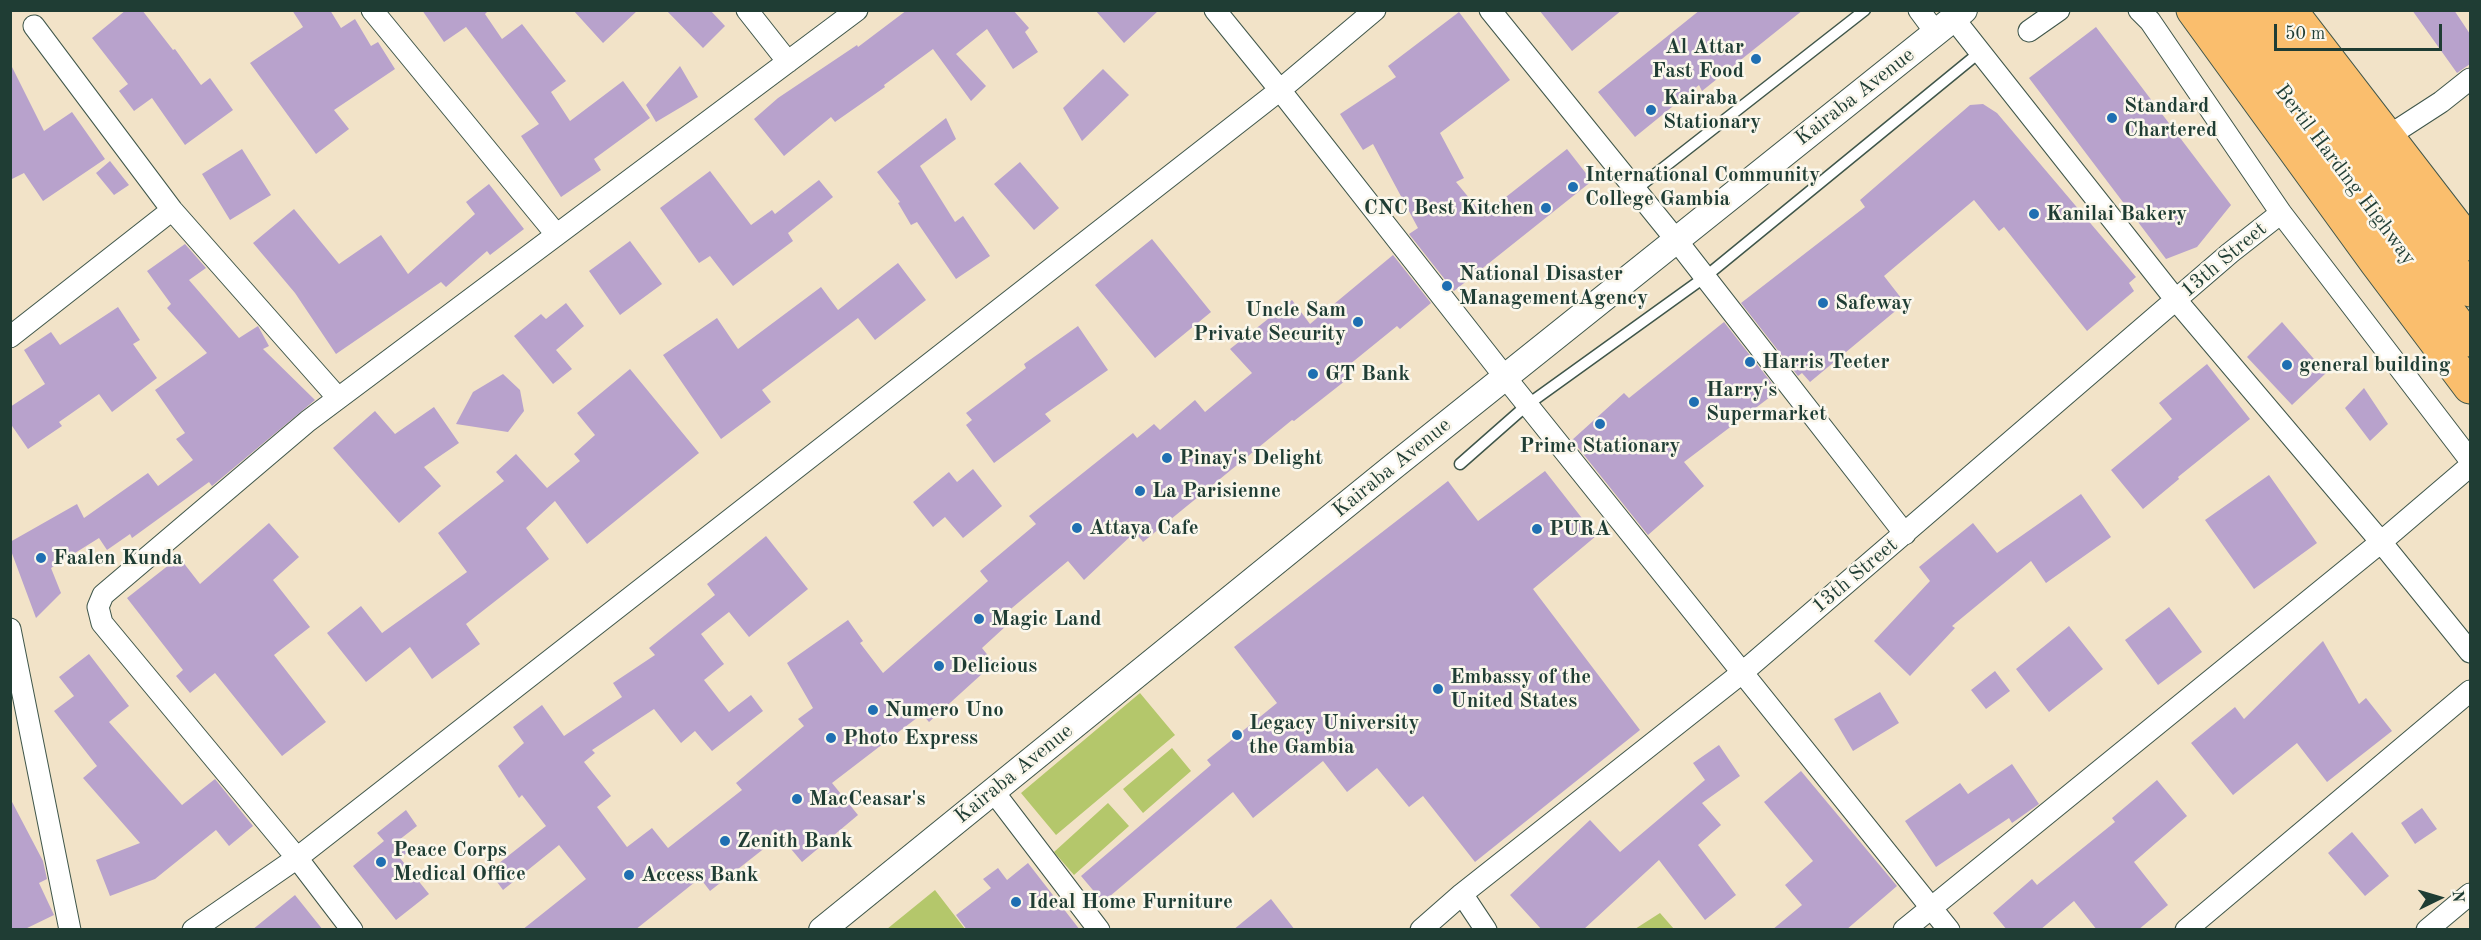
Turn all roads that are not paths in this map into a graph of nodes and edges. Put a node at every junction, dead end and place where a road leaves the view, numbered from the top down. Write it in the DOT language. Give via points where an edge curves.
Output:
graph roads {
  1 [pos="372,10"];
  2 [pos="747,10"];
  3 [pos="857,10"];
  4 [pos="1215,10"];
  5 [pos="1375,10"];
  6 [pos="1490,10"];
  7 [pos="1865,10"];
  8 [pos="1919,10"];
  9 [pos="2059,10"];
  10 [pos="2139,10"];
  11 [pos="2193,10"];
  12 [pos="2219,10"];
  13 [pos="2253,10"];
  14 [pos="2290,10"];
  15 [pos="1956,17"];
  16 [pos="34,26"];
  17 [pos="2029,31"];
  18 [pos="1980,52"];
  19 [pos="788,62"];
  20 [pos="2470,79"];
  21 [pos="1280,90"];
  22 [pos="2387,137"];
  23 [pos="1635,190"];
  24 [pos="172,210"];
  25 [pos="2281,213"];
  26 [pos="556,234"];
  27 [pos="1677,241"];
  28 [pos="2470,244"];
  29 [pos="1705,277"];
  30 [pos="2470,290"];
  31 [pos="2176,300"];
  32 [pos="10,337"];
  33 [pos="2470,340"];
  34 [pos="1505,377"];
  35 [pos="2470,387"];
  36 [pos="338,398"];
  37 [pos="1527,405"];
  38 [pos="2470,460"];
  39 [pos="1460,464"];
  40 [pos="2470,466"];
  41 [pos="1905,534"];
  42 [pos="2381,542"];
  43 [pos="10,629"];
  44 [pos="2470,652"];
  45 [pos="1743,672"];
  46 [pos="2470,691"];
  47 [pos="993,790"];
  48 [pos="297,858"];
  49 [pos="1462,894"];
  50 [pos="2470,894"];
  51 [pos="1931,907"];
  52 [pos="70,930"];
  53 [pos="193,930"];
  54 [pos="352,930"];
  55 [pos="822,930"];
  56 [pos="1099,930"];
  57 [pos="1420,930"];
  58 [pos="1486,930"];
  59 [pos="1904,930"];
  60 [pos="1949,930"];
  61 [pos="2186,930"];
  62 [pos="2427,930"];
  1 -- 26 [label="street"];
  2 -- 19 [label="street"];
  3 -- 19 [label="street"];
  4 -- 21 [label="street"];
  5 -- 21 [label="street"];
  6 -- 23 [label="street"];
  7 -- 23 [label="lane"];
  8 -- 15 [label="street"];
  9 -- 17 [label="street"];
  10 -- 25 [label="street"];
  11 -- 35 [label="main road"];
  12 -- 33 [label="main road, Bertil Harding Highway"];
  13 -- 30 [label="main road, Bertil Harding Highway"];
  14 -- 22 [label="main road"];
  15 -- 18 [label="street"];
  15 -- 27 [label="street, Kairaba Avenue"];
  16 -- 24 [label="street"];
  18 -- 29 [label="lane"];
  18 -- 31 [label="street"];
  19 -- 26 [label="street"];
  20 -- 22 [label="street"];
  21 -- 34 [label="street"];
  21 -- 48 [label="street"];
  22 -- 28 [label="main road"];
  23 -- 27 [label="street"];
  24 -- 32 [label="street"];
  24 -- 36 [label="street"];
  25 -- 31 [label="street, 13th Street"];
  25 -- 38 [label="street"];
  26 -- 36 [label="street"];
  27 -- 29 [label="street"];
  27 -- 34 [label="street, Kairaba Avenue"];
  29 -- 37 [label="lane"];
  29 -- 41 [label="street"];
  31 -- 41 [label="street, 13th Street"];
  31 -- 42 [label="street"];
  34 -- 37 [label="street"];
  34 -- 47 [label="street, Kairaba Avenue"];
  36 -- 48 [label="street" via="103,595 98,607 102,623"];
  37 -- 39 [label="lane"];
  37 -- 45 [label="street"];
  40 -- 42 [label="street"];
  41 -- 45 [label="street, 13th Street"];
  42 -- 44 [label="street"];
  42 -- 51 [label="street"];
  43 -- 52 [label="street"];
  45 -- 49 [label="street, 13th Street"];
  45 -- 51 [label="street"];
  46 -- 61 [label="street"];
  47 -- 55 [label="street, Kairaba Avenue"];
  47 -- 56 [label="street"];
  48 -- 53 [label="street"];
  48 -- 54 [label="street"];
  49 -- 57 [label="street, 13th Street"];
  49 -- 58 [label="street"];
  50 -- 62 [label="street"];
  51 -- 59 [label="street"];
  51 -- 60 [label="street"];
}
